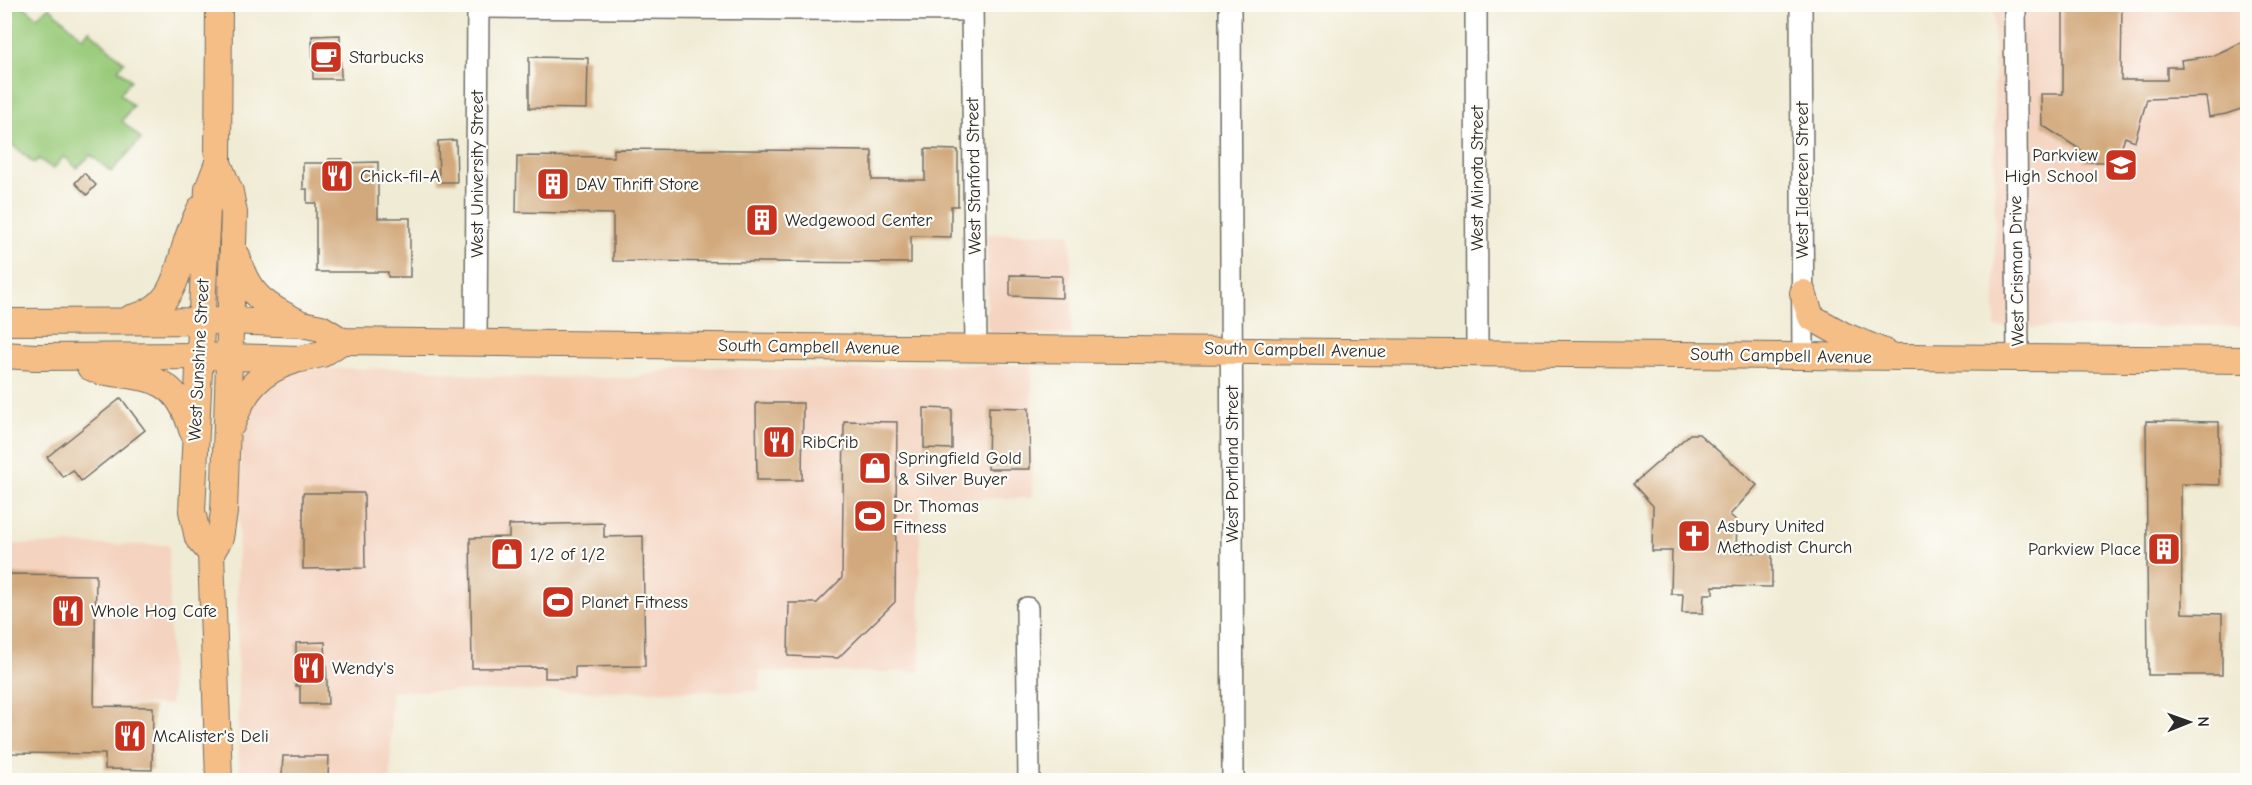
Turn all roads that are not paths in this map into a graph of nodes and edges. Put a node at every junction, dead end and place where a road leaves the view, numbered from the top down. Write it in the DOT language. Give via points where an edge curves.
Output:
graph roads {
  1 [pos="219,4"];
  2 [pos="1230,4"];
  3 [pos="1476,4"];
  4 [pos="1801,4"];
  5 [pos="2015,4"];
  6 [pos="478,6"];
  7 [pos="972,7"];
  8 [pos="218,163"];
  9 [pos="208,189"];
  10 [pos="233,242"];
  11 [pos="1803,293"];
  12 [pos="112,321"];
  13 [pos="201,321"];
  14 [pos="230,321"];
  15 [pos="4,322"];
  16 [pos="302,324"];
  17 [pos="342,341"];
  18 [pos="476,343"];
  19 [pos="976,348"];
  20 [pos="1232,350"];
  21 [pos="1478,352"];
  22 [pos="4,355"];
  23 [pos="199,356"];
  24 [pos="1803,356"];
  25 [pos="62,357"];
  26 [pos="229,357"];
  27 [pos="1896,357"];
  28 [pos="2018,358"];
  29 [pos="301,359"];
  30 [pos="2247,360"];
  31 [pos="195,441"];
  32 [pos="226,442"];
  33 [pos="211,554"];
  34 [pos="1027,608"];
  35 [pos="219,780"];
  36 [pos="1029,780"];
  37 [pos="1233,780"];
  1 -- 8 [label="main road, West Sunshine Street"];
  2 -- 20 [label="street, West Portland Street"];
  3 -- 21 [label="street, West Minota Street"];
  4 -- 11 [label="street, West Ildereen Street"];
  5 -- 28 [label="street, West Crisman Drive"];
  6 -- 7 [label="street"];
  6 -- 18 [label="street, West University Street"];
  7 -- 19 [label="street, West Stanford Street"];
  8 -- 9 [label="main road, West Sunshine Street"];
  8 -- 10 [label="main road, West Sunshine Street" via="234,213"];
  9 -- 12 [label="main road" via="168,294 147,314"];
  9 -- 13 [label="main road, West Sunshine Street"];
  10 -- 14 [label="main road, West Sunshine Street"];
  10 -- 16 [label="main road" via="244,280 258,297"];
  11 -- 24 [label="street, West Ildereen Street"];
  11 -- 27 [label="main road" via="1810,317"];
  12 -- 13 [label="main road, South Campbell Avenue"];
  12 -- 15 [label="main road, South Campbell Avenue"];
  13 -- 14 [label="main road, South Campbell Avenue"];
  13 -- 23 [label="main road, West Sunshine Street"];
  14 -- 16 [label="main road, South Campbell Avenue"];
  14 -- 26 [label="main road, West Sunshine Street"];
  16 -- 17 [label="main road, South Campbell Avenue" via="321,328"];
  17 -- 18 [label="main road, South Campbell Avenue"];
  17 -- 29 [label="main road, South Campbell Avenue" via="322,354"];
  18 -- 19 [label="main road, South Campbell Avenue"];
  19 -- 20 [label="main road, South Campbell Avenue"];
  20 -- 21 [label="main road, South Campbell Avenue"];
  20 -- 37 [label="street, West Portland Street"];
  21 -- 24 [label="main road, South Campbell Avenue"];
  22 -- 25 [label="main road, South Campbell Avenue"];
  23 -- 25 [label="main road, South Campbell Avenue"];
  23 -- 26 [label="main road, South Campbell Avenue"];
  23 -- 31 [label="main road, West Sunshine Street"];
  24 -- 27 [label="main road, South Campbell Avenue"];
  25 -- 31 [label="main road" via="99,371 153,379 168,387 187,411"];
  26 -- 29 [label="main road, South Campbell Avenue"];
  26 -- 32 [label="main road, West Sunshine Street"];
  27 -- 28 [label="main road, South Campbell Avenue"];
  28 -- 30 [label="main road, South Campbell Avenue"];
  29 -- 32 [label="main road" via="270,369 256,382 237,410"];
  31 -- 33 [label="main road, West Sunshine Street" via="192,511 198,538"];
  32 -- 33 [label="main road, West Sunshine Street" via="224,512 220,538"];
  33 -- 35 [label="main road, West Sunshine Street"];
  34 -- 36 [label="street"];
}
